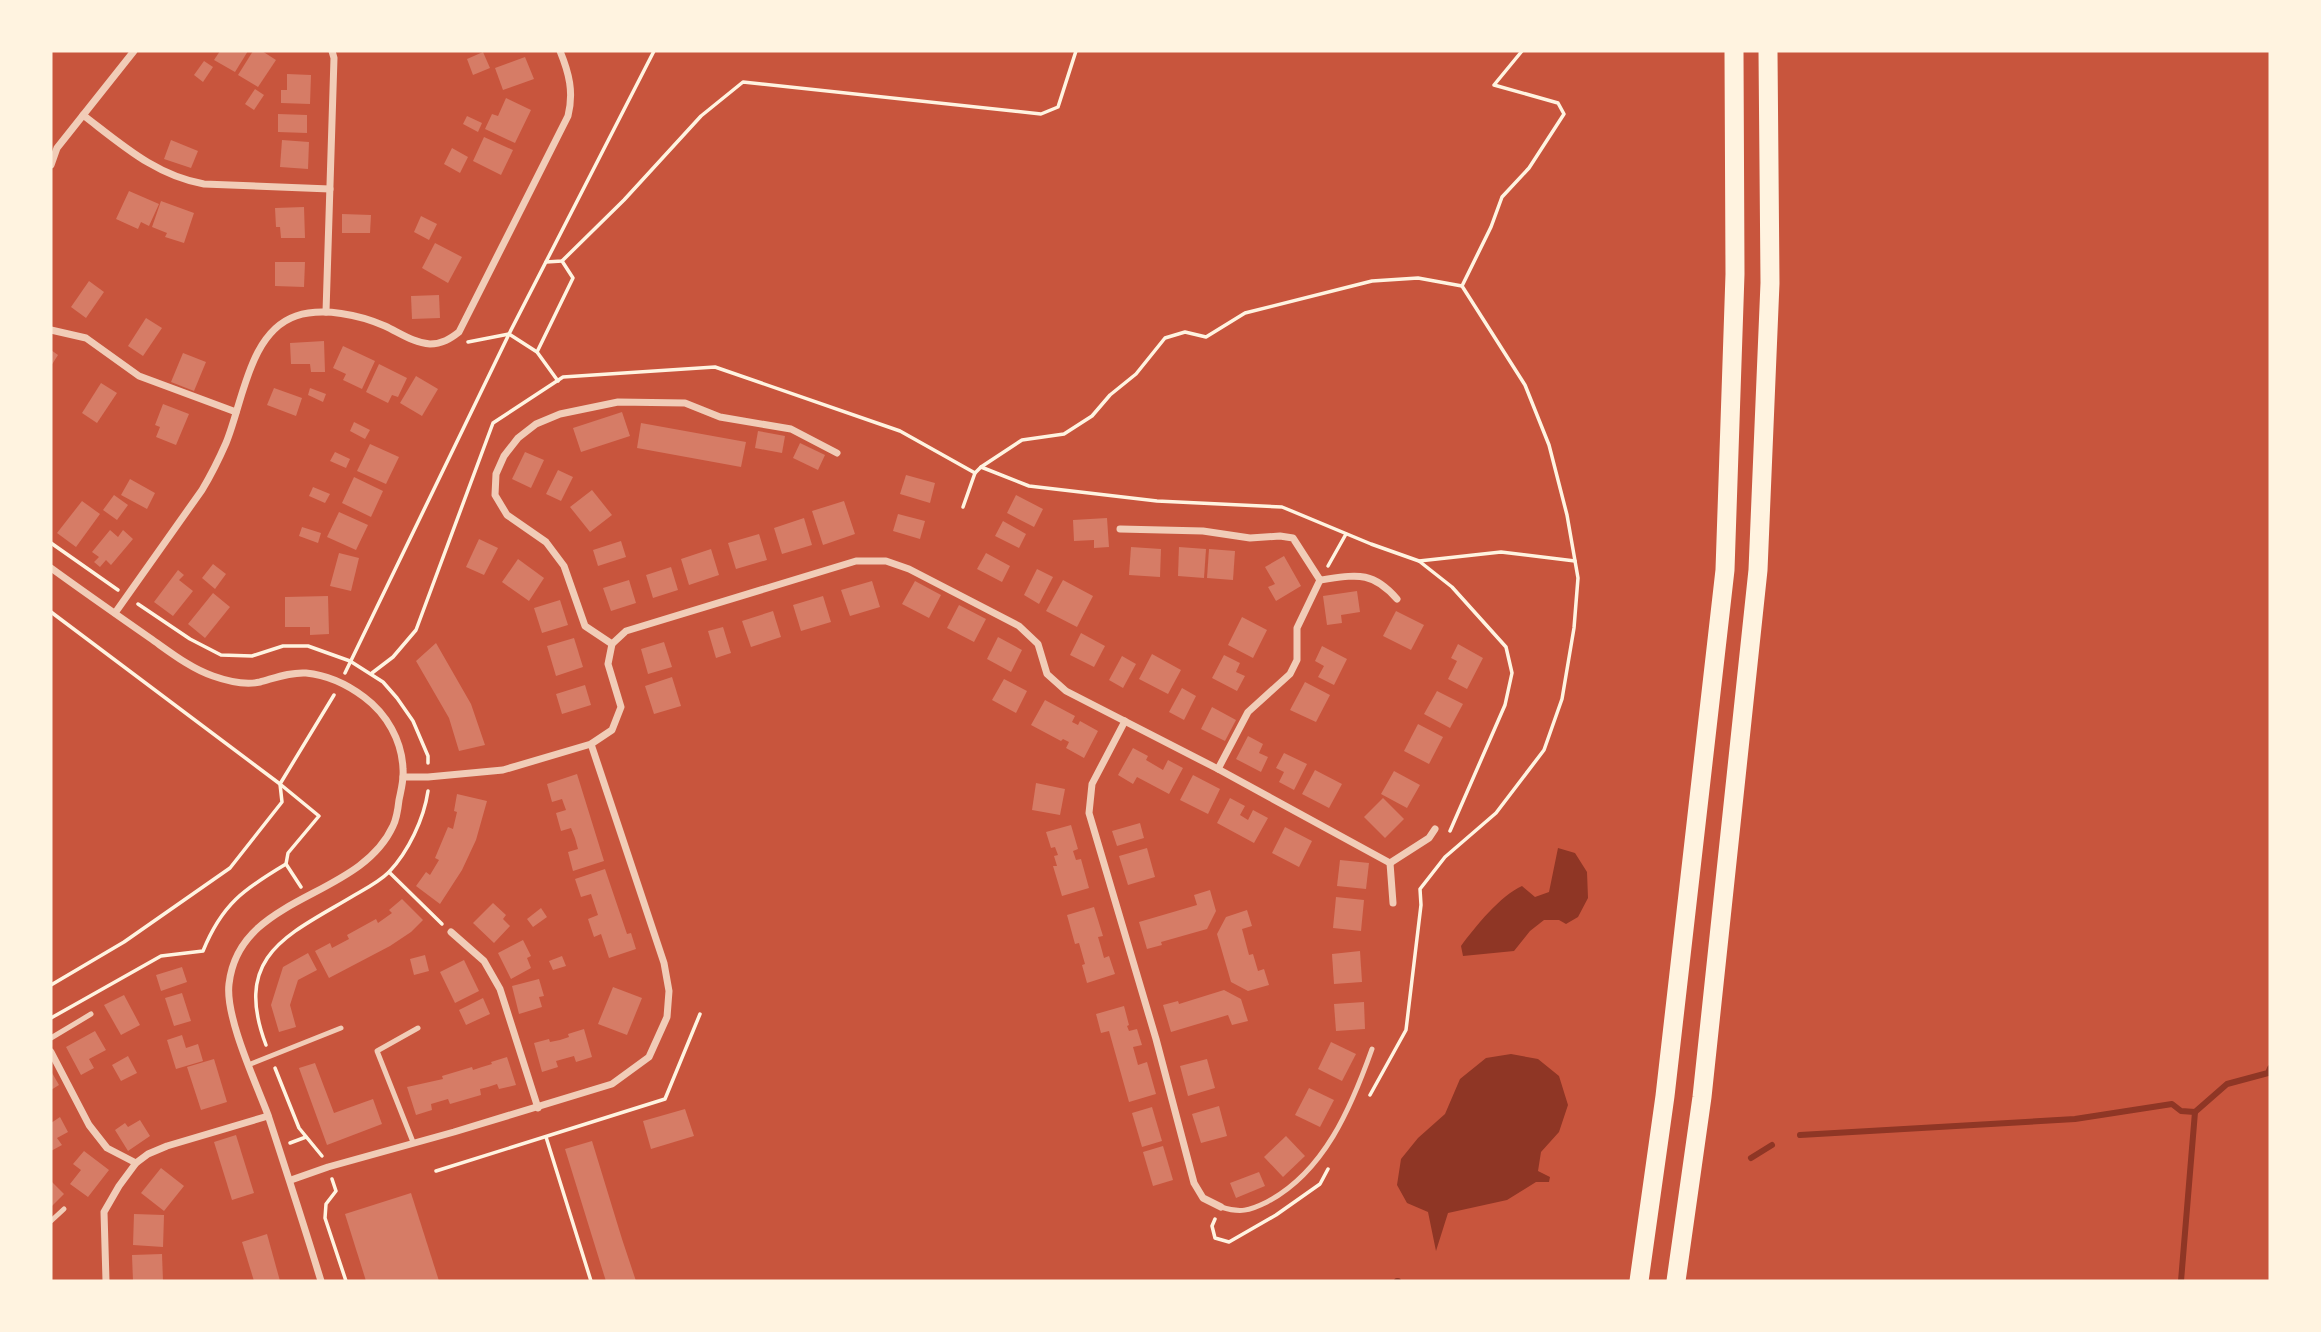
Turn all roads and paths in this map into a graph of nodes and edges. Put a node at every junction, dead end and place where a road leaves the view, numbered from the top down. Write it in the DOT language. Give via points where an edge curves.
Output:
graph roads {
  1 [pos="134,51"];
  2 [pos="332,51"];
  3 [pos="560,51"];
  4 [pos="654,51"];
  5 [pos="1076,51"];
  6 [pos="1522,51"];
  7 [pos="1734,51"];
  8 [pos="1768,51"];
  9 [pos="83,115"];
  10 [pos="51,165"];
  11 [pos="330,189"];
  12 [pos="562,261"];
  13 [pos="546,262"];
  14 [pos="1462,286"];
  15 [pos="326,312"];
  16 [pos="51,330"];
  17 [pos="456,334"];
  18 [pos="509,334"];
  19 [pos="537,352"];
  20 [pos="558,381"];
  21 [pos="236,412"];
  22 [pos="837,453"];
  23 [pos="982,467"];
  24 [pos="975,473"];
  25 [pos="963,507"];
  26 [pos="1120,529"];
  27 [pos="1346,534"];
  28 [pos="51,543"];
  29 [pos="1419,561"];
  30 [pos="1575,561"];
  31 [pos="51,568"];
  32 [pos="1321,580"];
  33 [pos="127,596"];
  34 [pos="1397,599"];
  35 [pos="51,612"];
  36 [pos="115,613"];
  37 [pos="612,644"];
  38 [pos="350,661"];
  39 [pos="372,673"];
  40 [pos="340,683"];
  41 [pos="1125,721"];
  42 [pos="591,744"];
  43 [pos="1219,769"];
  44 [pos="403,777"];
  45 [pos="428,777"];
  46 [pos="280,784"];
  47 [pos="1435,828"];
  48 [pos="1449,833"];
  49 [pos="1390,863"];
  50 [pos="286,864"];
  51 [pos="388,872"];
  52 [pos="307,897"];
  53 [pos="1393,903"];
  54 [pos="451,932"];
  55 [pos="51,985"];
  56 [pos="91,1014"];
  57 [pos="700,1014"];
  58 [pos="51,1018"];
  59 [pos="341,1028"];
  60 [pos="418,1028"];
  61 [pos="51,1038"];
  62 [pos="1372,1049"];
  63 [pos="51,1052"];
  64 [pos="270,1056"];
  65 [pos="248,1065"];
  66 [pos="1365,1104"];
  67 [pos="538,1108"];
  68 [pos="268,1116"];
  69 [pos="546,1137"];
  70 [pos="413,1142"];
  71 [pos="1332,1161"];
  72 [pos="136,1163"];
  73 [pos="328,1167"];
  74 [pos="436,1171"];
  75 [pos="290,1180"];
  76 [pos="1221,1207"];
  77 [pos="64,1209"];
  78 [pos="51,1222"];
  79 [pos="106,1281"];
  80 [pos="321,1281"];
  81 [pos="346,1281"];
  82 [pos="591,1281"];
  83 [pos="1639,1281"];
  84 [pos="1676,1281"];
  1 -- 9 [label="street"];
  2 -- 11 [label="street"];
  3 -- 17 [label="street" via="571,82 568,116"];
  4 -- 13 [label="path"];
  5 -- 12 [label="path" via="1058,107 1041,114 743,82 701,116"];
  6 -- 14 [label="path" via="1494,85 1558,103 1564,114 1529,168 1502,197"];
  7 -- 83 [label="highway" via="1735,274 1724,570 1665,1096"];
  8 -- 84 [label="highway" via="1770,283 1758,570 1702,1097"];
  9 -- 10 [label="street" via="57,148"];
  9 -- 11 [label="street" via="156,169 188,181"];
  11 -- 15 [label="street"];
  12 -- 13 [label="path"];
  12 -- 19 [label="path" via="573,278"];
  13 -- 18 [label="path"];
  14 -- 23 [label="path" via="1418,278 1372,281 1245,313 1206,337 1185,332 1165,338 1092,416 1064,434 1022,440"];
  14 -- 30 [label="path" via="1525,385 1549,445"];
  15 -- 17 [label="street" via="363,319 427,344"];
  15 -- 21 [label="street" via="298,315 273,330 258,350"];
  16 -- 21 [label="street" via="86,338 139,376"];
  17 -- 18 [label="path" via="465,342"];
  18 -- 19 [label="path"];
  18 -- 38 [label="path"];
  19 -- 20 [label="path"];
  20 -- 24 [label="path" via="563,377 715,368 900,431"];
  20 -- 39 [label="path" via="493,423 416,630"];
  21 -- 33 [label="street" via="202,491"];
  22 -- 37 [label="street" via="791,429 720,417 685,403 618,402 561,414 518,438 496,474 495,495 506,515 546,542 564,566 585,626"];
  23 -- 24 [label="path"];
  23 -- 27 [label="path" via="1029,486 1157,501 1282,507"];
  24 -- 25 [label="path"];
  26 -- 32 [label="street" via="1293,538"];
  27 -- 29 [label="path"];
  27 -- 32 [label="path"];
  28 -- 33 [label="path"];
  29 -- 30 [label="path" via="1501,552"];
  29 -- 48 [label="path" via="1452,587 1506,647 1512,673 1505,705"];
  30 -- 66 [label="path" via="1574,628 1562,699 1544,750 1496,813 1445,857 1420,889 1406,1030"];
  31 -- 36 [label="street"];
  32 -- 34 [label="street" via="1372,577"];
  32 -- 43 [label="street" via="1297,628 1297,660 1290,674 1248,712"];
  33 -- 36 [label="street"];
  33 -- 38 [label="path" via="220,654 252,656 283,646 308,646"];
  35 -- 46 [label="path"];
  36 -- 40 [label="street" via="213,676 258,682 305,673"];
  37 -- 41 [label="street" via="626,631 856,561 886,561 933,580 1019,626 1038,644 1047,674 1066,691"];
  37 -- 42 [label="street" via="608,664 621,707 612,730"];
  38 -- 39 [label="path"];
  38 -- 40 [label="path"];
  39 -- 45 [label="path" via="413,721 428,756"];
  40 -- 44 [label="street" via="367,699 389,724 398,741"];
  40 -- 46 [label="path"];
  41 -- 43 [label="street"];
  41 -- 76 [label="street" via="1092,784 1089,813 1194,1183 1203,1198"];
  42 -- 45 [label="street" via="503,771"];
  42 -- 67 [label="street" via="664,963 667,1017 649,1057 612,1084"];
  43 -- 49 [label="street"];
  44 -- 45 [label="street"];
  44 -- 52 [label="street" via="394,824 383,844 361,866"];
  45 -- 51 [label="path" via="428,795 419,822 407,849"];
  46 -- 50 [label="path" via="318,816 288,853"];
  46 -- 55 [label="path" via="282,802 230,868 124,942"];
  47 -- 49 [label="street" via="1429,838"];
  49 -- 53 [label="street"];
  50 -- 52 [label="path"];
  50 -- 58 [label="path" via="250,885 229,906 213,926 203,951 161,956"];
  51 -- 54 [label="path"];
  51 -- 64 [label="path" via="292,932 272,950 255,996"];
  52 -- 65 [label="street" via="249,935 232,969 230,1004"];
  54 -- 67 [label="street" via="484,961 500,989"];
  56 -- 61 [label="lane"];
  57 -- 69 [label="path" via="665,1099"];
  59 -- 64 [label="lane"];
  60 -- 70 [label="lane" via="377,1051"];
  62 -- 76 [label="lane" via="1331,1139 1309,1171 1284,1193 1259,1206 1237,1212"];
  63 -- 72 [label="street" via="89,1125 107,1148"];
  64 -- 65 [label="lane"];
  64 -- 73 [label="path" via="299,1128"];
  65 -- 68 [label="street"];
  67 -- 70 [label="street"];
  68 -- 72 [label="street" via="167,1146"];
  68 -- 75 [label="street"];
  69 -- 74 [label="path"];
  69 -- 82 [label="path"];
  70 -- 73 [label="street"];
  71 -- 76 [label="path" via="1320,1184 1229,1242 1215,1238 1212,1226"];
  72 -- 79 [label="street" via="104,1212"];
  73 -- 75 [label="street"];
  73 -- 81 [label="path" via="336,1191 326,1204 325,1217"];
  75 -- 80 [label="street"];
  77 -- 78 [label="lane"];
}
